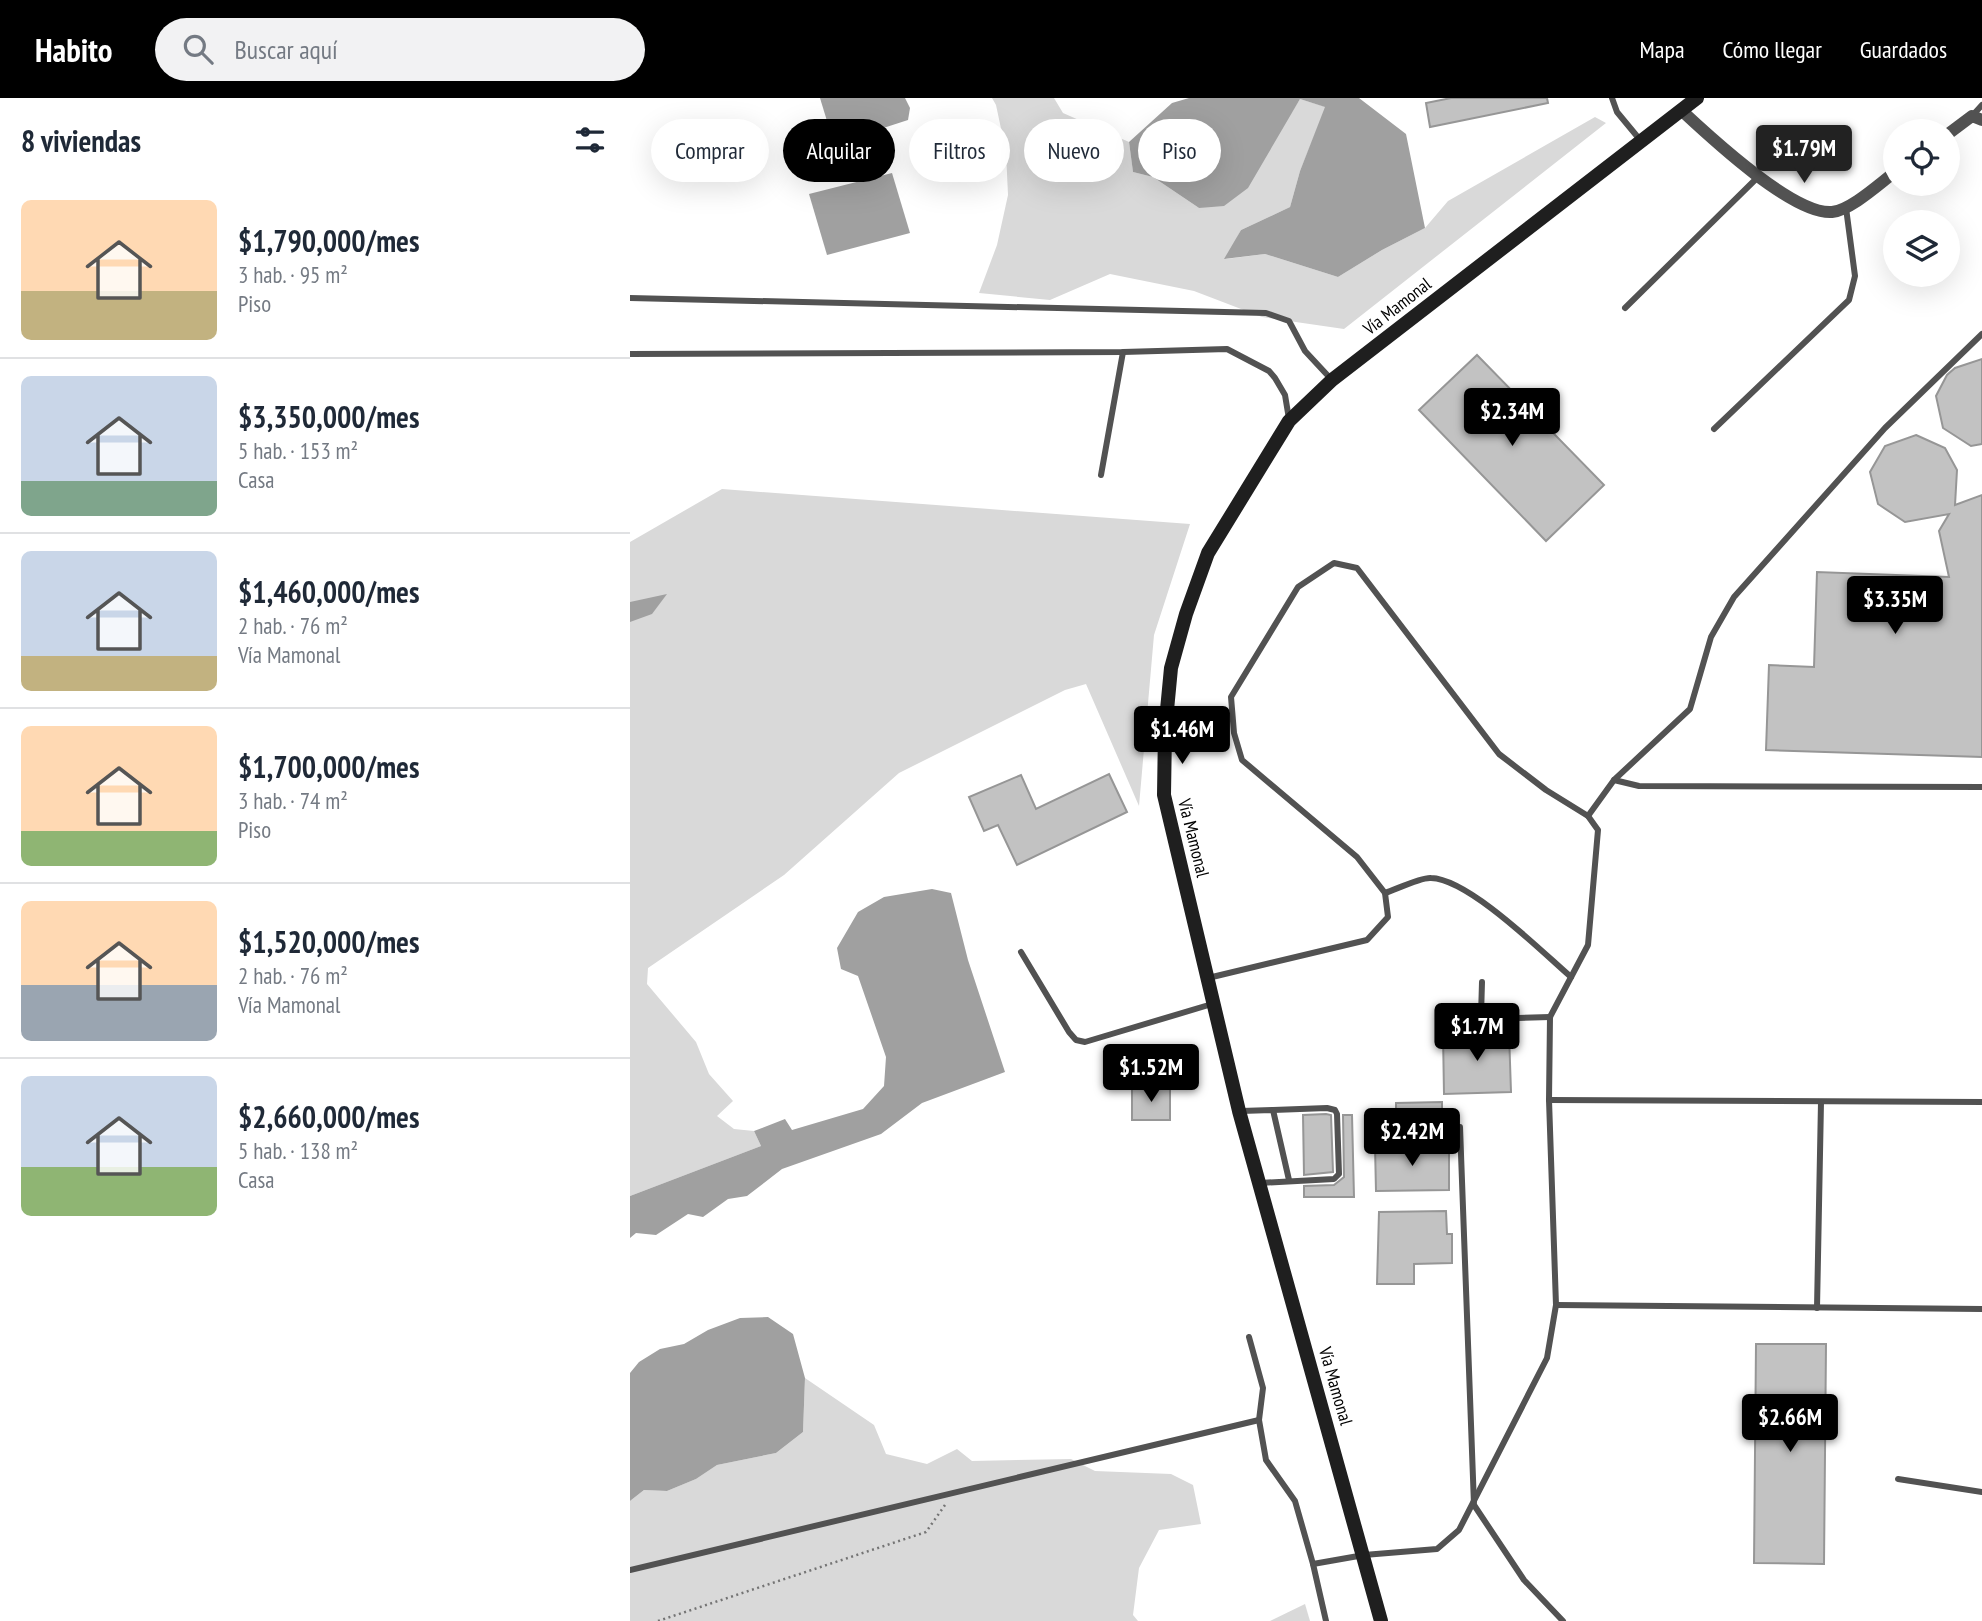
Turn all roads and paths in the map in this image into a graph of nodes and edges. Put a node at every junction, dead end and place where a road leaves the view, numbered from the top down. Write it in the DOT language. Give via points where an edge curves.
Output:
graph roads {
  1 [pos="1612,98"];
  2 [pos="1697,98"];
  3 [pos="1982,105"];
  4 [pos="1681,110"];
  5 [pos="1977,118"];
  6 [pos="1960,127"];
  7 [pos="1642,141"];
  8 [pos="1758,177"];
  9 [pos="1883,181"];
  10 [pos="1846,208"];
  11 [pos="630,298"];
  12 [pos="1625,308"];
  13 [pos="1982,334"];
  14 [pos="1123,352"];
  15 [pos="630,354"];
  16 [pos="1332,380"];
  17 [pos="1289,421"];
  18 [pos="1714,429"];
  19 [pos="1101,474"];
  20 [pos="1614,780"];
  21 [pos="1982,787"];
  22 [pos="1588,816"];
  23 [pos="1385,893"];
  24 [pos="1021,952"];
  25 [pos="1571,977"];
  26 [pos="1208,978"];
  27 [pos="1482,982"];
  28 [pos="1214,1004"];
  29 [pos="1550,1017"];
  30 [pos="1549,1100"];
  31 [pos="1821,1102"];
  32 [pos="1982,1102"];
  33 [pos="1273,1110"];
  34 [pos="1239,1111"];
  35 [pos="1460,1127"];
  36 [pos="1289,1180"];
  37 [pos="1258,1183"];
  38 [pos="1556,1305"];
  39 [pos="1817,1308"];
  40 [pos="1982,1309"];
  41 [pos="1249,1337"];
  42 [pos="1259,1420"];
  43 [pos="1898,1479"];
  44 [pos="1982,1492"];
  45 [pos="954,1493"];
  46 [pos="1474,1505"];
  47 [pos="1364,1555"];
  48 [pos="1314,1564"];
  49 [pos="630,1570"];
  50 [pos="658,1621"];
  51 [pos="1326,1621"];
  52 [pos="1381,1621"];
  53 [pos="1563,1621"];
  1 -- 7 [label="lane" via="1617,112"];
  2 -- 4 [label="street, Vía Mamonal"];
  3 -- 5 [label="lane"];
  4 -- 7 [label="street, Vía Mamonal"];
  4 -- 8 [label="street"];
  5 -- 6 [label="street"];
  7 -- 16 [label="street, Vía Mamonal"];
  8 -- 10 [label="street" via="1815,211"];
  8 -- 12 [label="lane"];
  9 -- 10 [label="street"];
  10 -- 18 [label="lane" via="1855,276 1849,300"];
  11 -- 16 [label="lane" via="1266,313 1289,321 1305,351"];
  13 -- 20 [label="lane" via="1885,428 1734,597 1711,637 1690,709"];
  14 -- 15 [label="lane"];
  14 -- 17 [label="lane" via="1227,349 1269,371 1285,395"];
  14 -- 19 [label="lane"];
  16 -- 17 [label="street, Vía Mamonal"];
  17 -- 26 [label="street, Vía Mamonal" via="1208,553 1171,668 1164,795"];
  20 -- 21 [label="lane" via="1639,786"];
  20 -- 22 [label="lane"];
  22 -- 23 [label="lane" via="1499,754 1356,568 1334,563 1298,587 1231,696 1234,733 1242,760 1356,857"];
  22 -- 25 [label="lane" via="1598,830 1588,945"];
  23 -- 25 [label="lane" via="1431,877 1461,887"];
  23 -- 26 [label="lane" via="1388,917 1367,940"];
  24 -- 28 [label="lane" via="1076,1040 1085,1042"];
  25 -- 29 [label="lane"];
  26 -- 28 [label="street, Vía Mamonal"];
  27 -- 29 [label="lane" via="1481,1016"];
  28 -- 34 [label="street, Vía Mamonal"];
  29 -- 30 [label="lane"];
  30 -- 31 [label="lane"];
  30 -- 38 [label="lane"];
  31 -- 32 [label="lane"];
  31 -- 39 [label="lane"];
  33 -- 34 [label="lane"];
  33 -- 36 [label="lane"];
  33 -- 36 [label="lane" via="1327,1108 1337,1114 1337,1176"];
  34 -- 37 [label="street, Vía Mamonal"];
  35 -- 46 [label="lane"];
  36 -- 37 [label="lane"];
  37 -- 47 [label="street, Vía Mamonal"];
  38 -- 39 [label="lane"];
  38 -- 46 [label="lane" via="1547,1358"];
  39 -- 40 [label="lane"];
  41 -- 42 [label="lane" via="1263,1388"];
  42 -- 45 [label="lane"];
  42 -- 48 [label="lane" via="1266,1460 1295,1501"];
  43 -- 44 [label="lane"];
  45 -- 49 [label="lane"];
  45 -- 50 [label="path" via="926,1532"];
  46 -- 47 [label="lane" via="1459,1531 1437,1549"];
  46 -- 53 [label="lane" via="1524,1580"];
  47 -- 48 [label="lane"];
  47 -- 52 [label="street, Vía Mamonal"];
  48 -- 51 [label="lane"];
}
